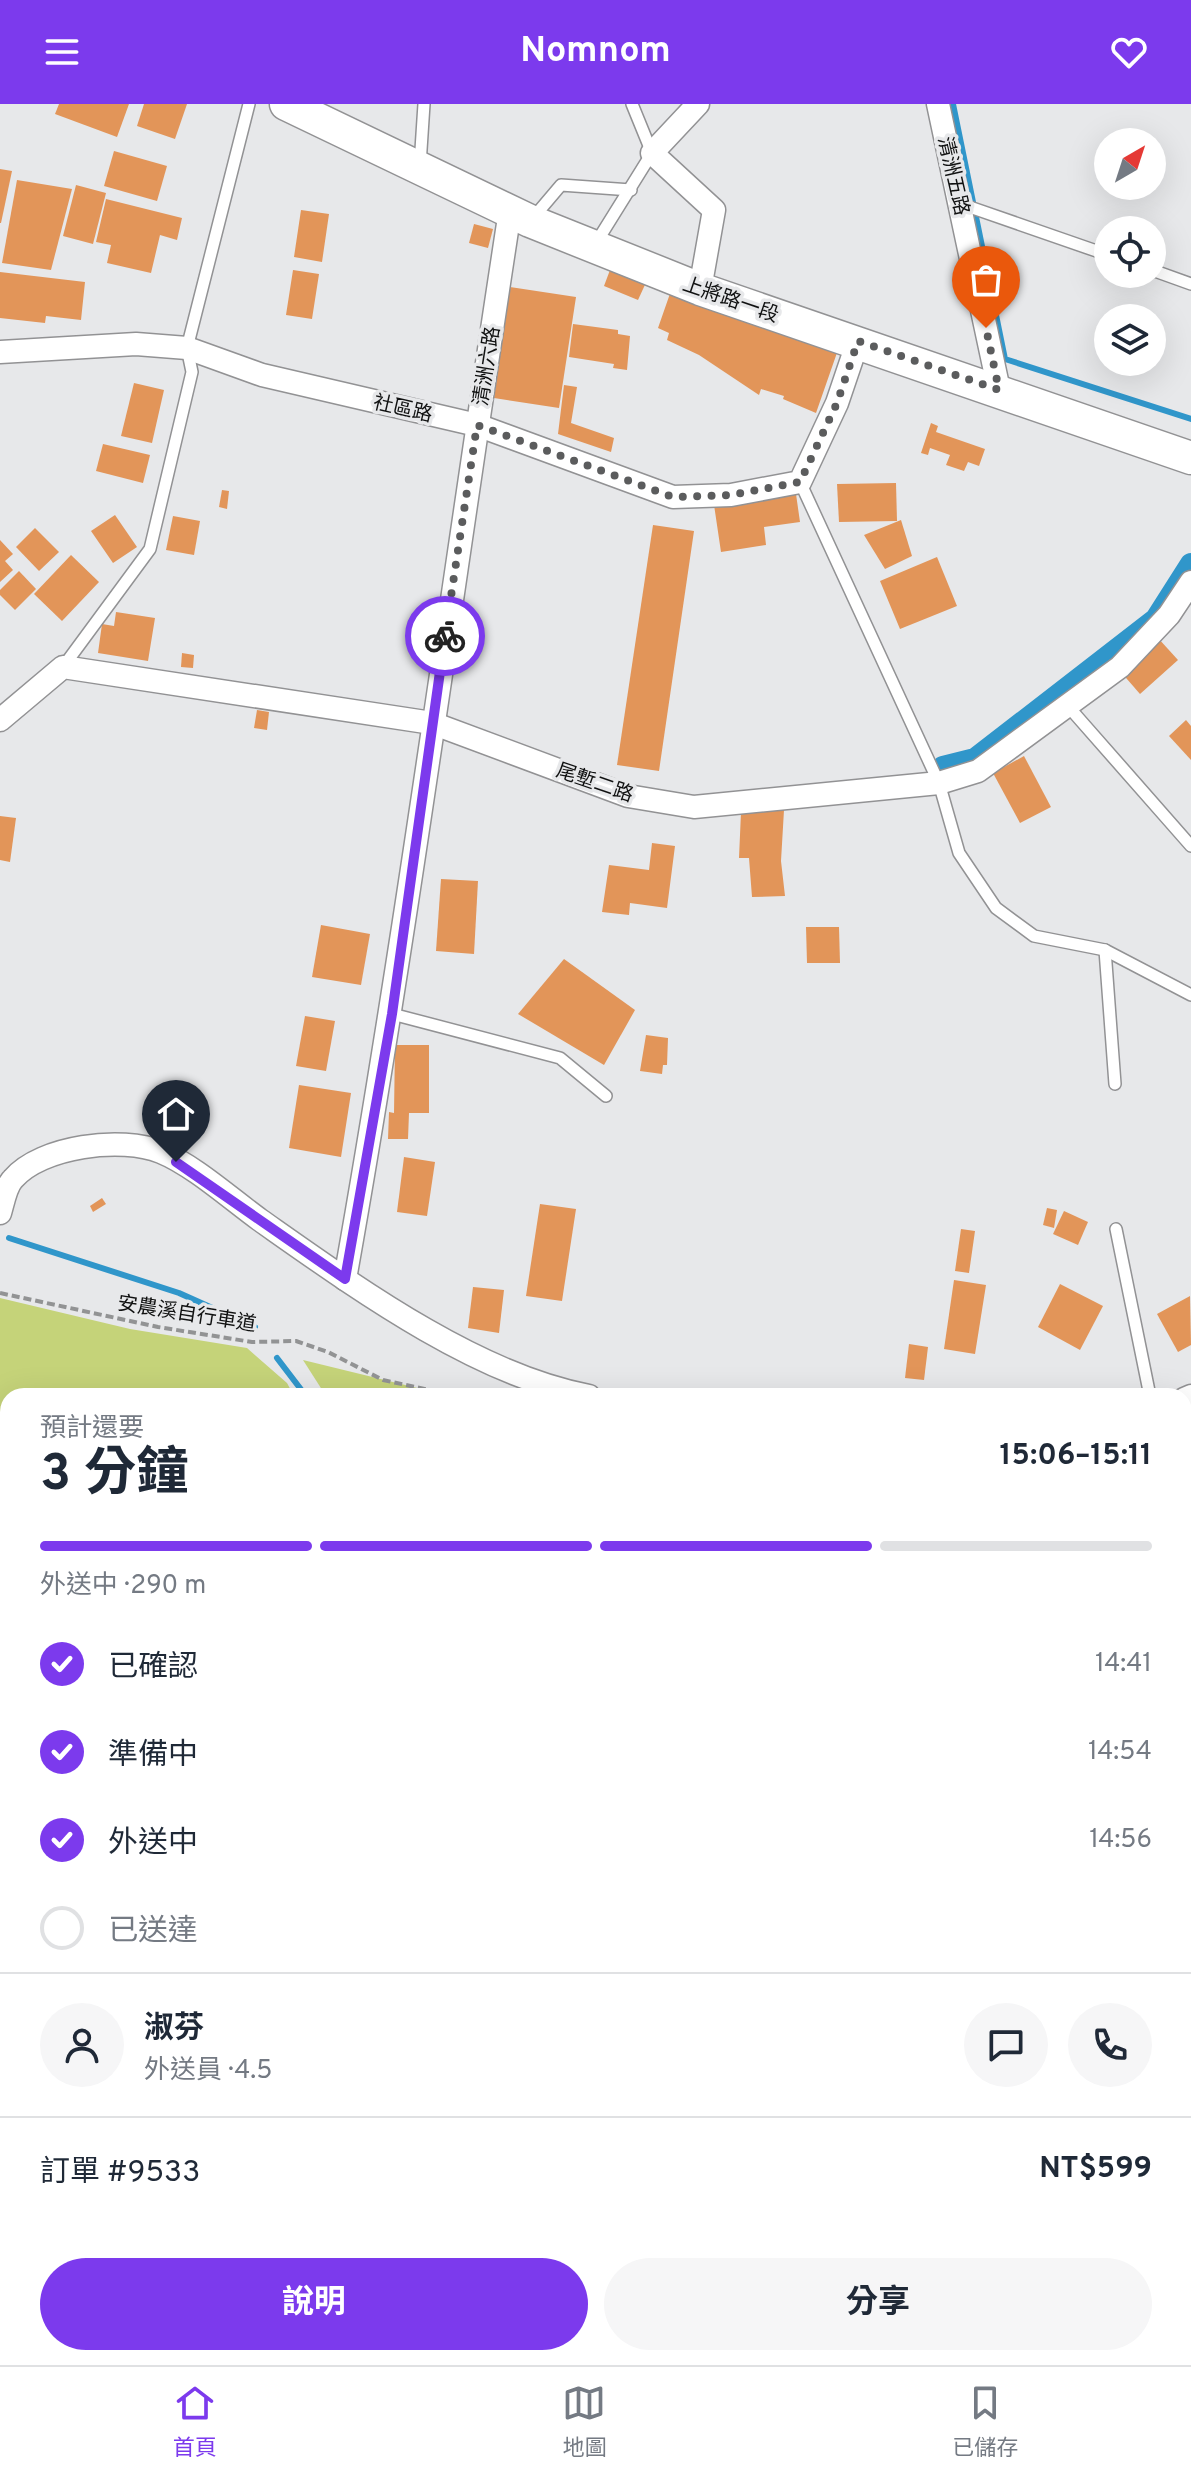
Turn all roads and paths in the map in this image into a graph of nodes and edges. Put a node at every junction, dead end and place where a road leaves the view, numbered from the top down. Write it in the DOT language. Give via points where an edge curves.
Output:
graph roads {
  1 [pos="249,104"];
  2 [pos="286,104"];
  3 [pos="424,104"];
  4 [pos="632,104"];
  5 [pos="698,104"];
  6 [pos="938,104"];
  7 [pos="652,153"];
  8 [pos="420,170"];
  9 [pos="631,190"];
  10 [pos="961,204"];
  11 [pos="520,216"];
  12 [pos="594,246"];
  13 [pos="1094,250"];
  14 [pos="1166,275"];
  15 [pos="1191,284"];
  16 [pos="700,289"];
  17 [pos="858,341"];
  18 [pos="187,348"];
  19 [pos="0,352"];
  20 [pos="999,390"];
  21 [pos="477,425"];
  22 [pos="1191,458"];
  23 [pos="800,482"];
  24 [pos="1191,582"];
  25 [pos="63,667"];
  26 [pos="1067,705"];
  27 [pos="0,720"];
  28 [pos="432,723"];
  29 [pos="939,783"];
  30 [pos="1191,846"];
  31 [pos="1105,950"];
  32 [pos="1191,995"];
  33 [pos="392,1014"];
  34 [pos="1115,1084"];
  35 [pos="606,1096"];
  36 [pos="0,1213"];
  37 [pos="1116,1229"];
  38 [pos="345,1279"];
  39 [pos="0,1293"];
  40 [pos="420,1388"];
  41 [pos="555,1388"];
  42 [pos="1148,1388"];
  1 -- 18 [label="lane"];
  2 -- 8 [label="main road, 上將路一段"];
  3 -- 8 [label="lane"];
  4 -- 7 [label="lane"];
  5 -- 7 [label="street"];
  6 -- 10 [label="street, 清洲五路"];
  7 -- 9 [label="lane"];
  7 -- 16 [label="street" via="714,210"];
  8 -- 11 [label="main road, 上將路一段"];
  9 -- 11 [label="lane" via="561,185"];
  9 -- 12 [label="lane"];
  10 -- 13 [label="lane"];
  10 -- 20 [label="street, 清洲五路"];
  11 -- 12 [label="main road, 上將路一段"];
  11 -- 21 [label="street, 清洲六路"];
  12 -- 16 [label="main road, 上將路一段"];
  14 -- 15 [label="lane"];
  16 -- 17 [label="main road, 上將路一段"];
  17 -- 20 [label="main road, 上將路一段"];
  17 -- 23 [label="street" via="837,403"];
  18 -- 19 [label="street, 社區路" via="136,344"];
  18 -- 21 [label="street, 社區路" via="262,375"];
  18 -- 25 [label="lane" via="192,372 150,549"];
  20 -- 22 [label="main road, 上將路一段"];
  21 -- 23 [label="street, 社區路" via="673,497 731,495"];
  21 -- 28 [label="street, 清洲六路"];
  23 -- 29 [label="lane"];
  24 -- 26 [label="street, 尾塹二路" via="1169,615 1120,667"];
  25 -- 27 [label="street"];
  25 -- 28 [label="street, 尾塹二路"];
  26 -- 29 [label="street, 尾塹二路" via="978,771"];
  26 -- 30 [label="lane"];
  28 -- 29 [label="street, 尾塹二路" via="628,796 694,807"];
  28 -- 33 [label="street, 清洲六路"];
  29 -- 31 [label="lane" via="959,853 996,908 1034,936"];
  31 -- 32 [label="lane"];
  31 -- 34 [label="lane"];
  33 -- 35 [label="lane" via="560,1058"];
  33 -- 38 [label="street, 清洲六路"];
  36 -- 38 [label="street" via="12,1179 55,1152 122,1141 162,1152"];
  37 -- 42 [label="lane"];
  38 -- 41 [label="street" via="442,1339"];
  39 -- 40 [label="path, 安農溪自行車道" via="158,1327 252,1342 296,1341 383,1380"];
}
